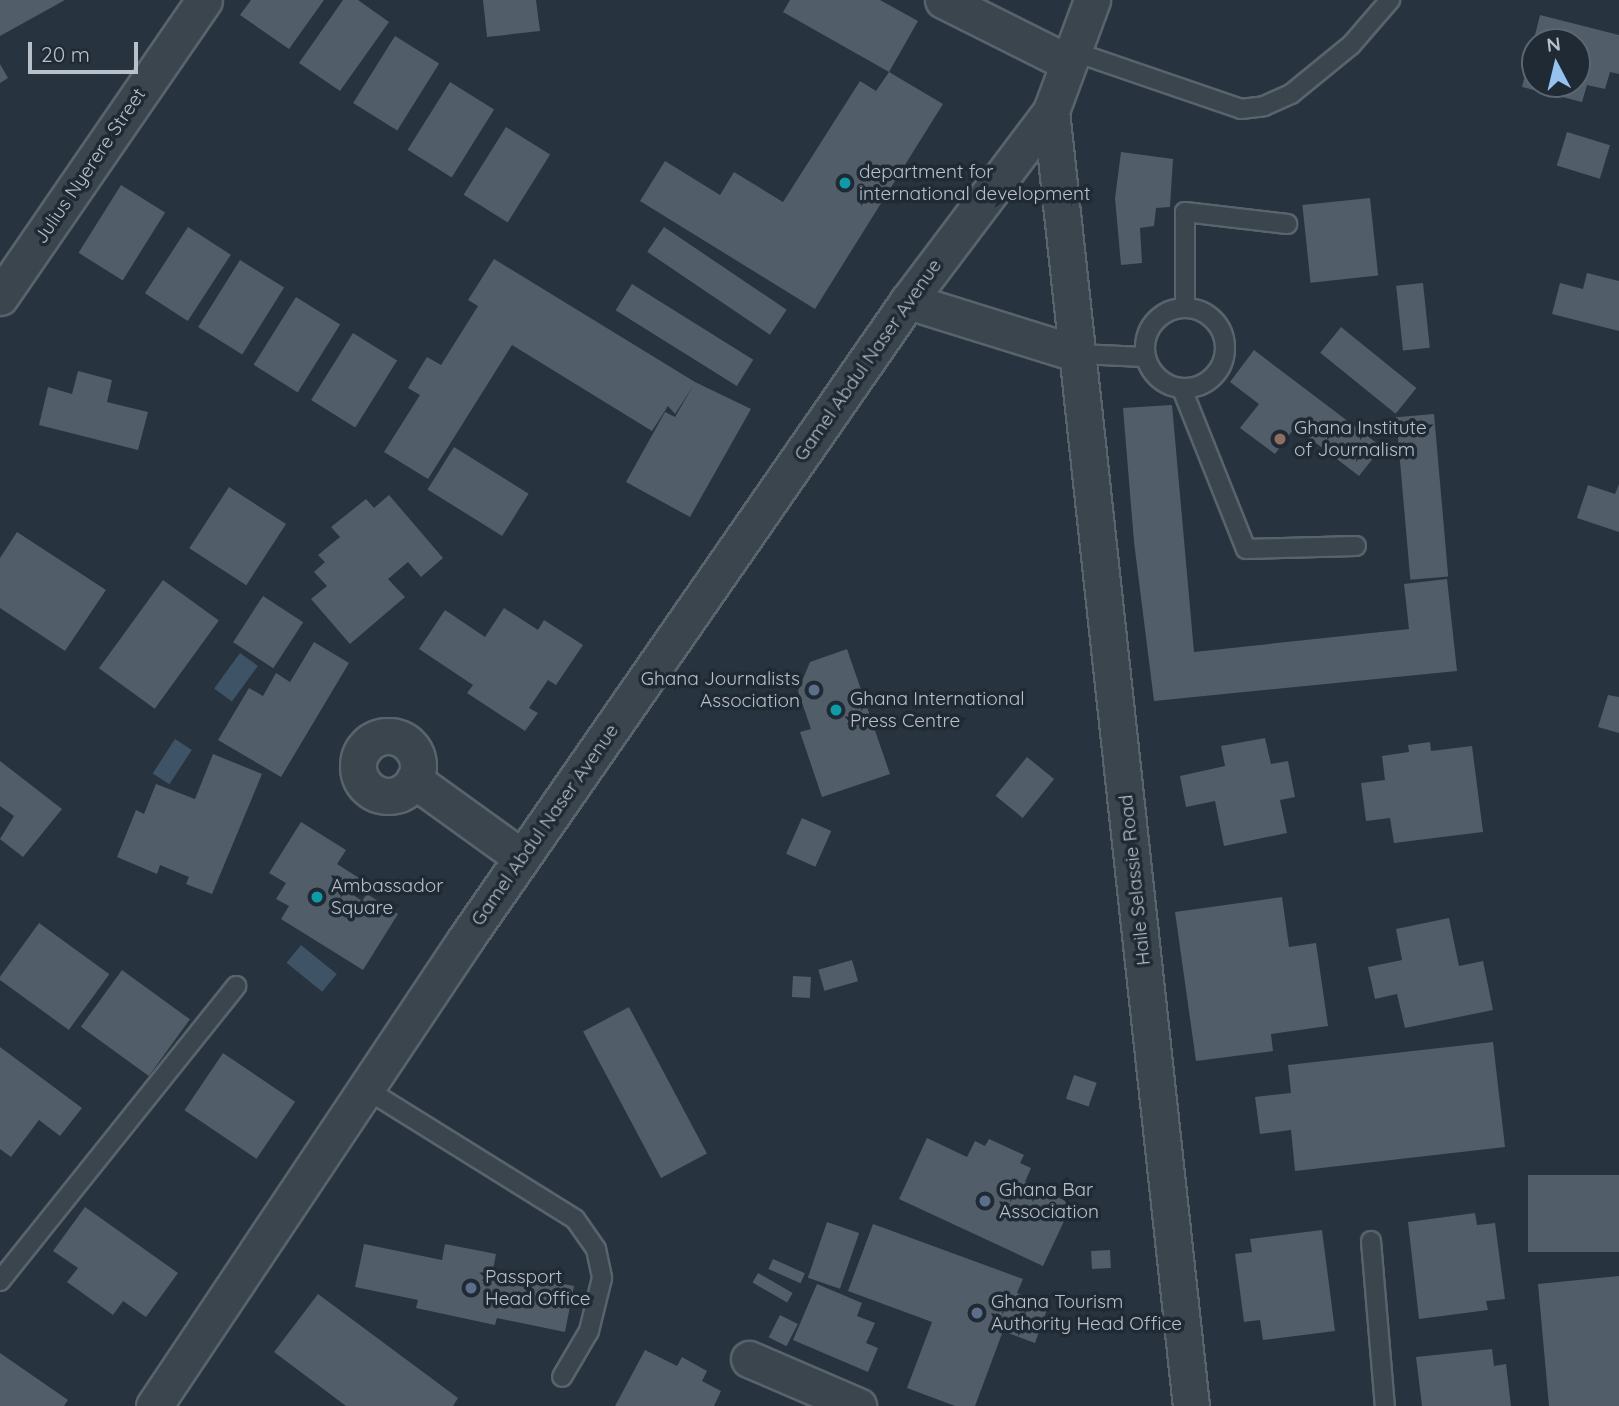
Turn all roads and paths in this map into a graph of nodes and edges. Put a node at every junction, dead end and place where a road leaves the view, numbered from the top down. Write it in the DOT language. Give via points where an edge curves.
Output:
graph roads {
  1 [pos="204,0"];
  2 [pos="1092,0"];
  3 [pos="1390,0"];
  4 [pos="964,5"];
  5 [pos="1069,57"];
  6 [pos="1051,111"];
  7 [pos="1287,223"];
  8 [pos="0,297"];
  9 [pos="908,301"];
  10 [pos="1185,307"];
  11 [pos="1078,354"];
  12 [pos="1145,357"];
  13 [pos="1182,389"];
  14 [pos="1356,546"];
  15 [pos="414,780"];
  16 [pos="522,858"];
  17 [pos="236,986"];
  18 [pos="366,1089"];
  19 [pos="1371,1241"];
  20 [pos="0,1281"];
  21 [pos="749,1359"];
  22 [pos="562,1377"];
  23 [pos="154,1406"];
  24 [pos="858,1406"];
  25 [pos="1191,1406"];
  26 [pos="1385,1406"];
  1 -- 8 [label="street, Julius Nyerere Street"];
  2 -- 5 [label="street, Gamel Abdul Naser Avenue"];
  3 -- 5 [label="lane" via="1351,45 1291,94 1264,106 1241,109"];
  4 -- 5 [label="street"];
  5 -- 6 [label="street, Gamel Abdul Naser Avenue"];
  6 -- 9 [label="street, Gamel Abdul Naser Avenue"];
  6 -- 11 [label="street, Haile Selassie Road"];
  7 -- 10 [label="lane" via="1185,212"];
  9 -- 11 [label="street"];
  9 -- 16 [label="street, Gamel Abdul Naser Avenue"];
  10 -- 12 [label="lane" via="1162,314 1147,333"];
  10 -- 13 [label="lane" via="1210,315 1225,336 1224,362 1208,382"];
  11 -- 12 [label="lane"];
  11 -- 25 [label="street, Haile Selassie Road"];
  12 -- 13 [label="lane" via="1153,373"];
  13 -- 14 [label="lane" via="1246,549"];
  15 -- 16 [label="street"];
  16 -- 18 [label="street, Gamel Abdul Naser Avenue"];
  17 -- 20 [label="lane"];
  18 -- 22 [label="lane" via="575,1219 596,1249 602,1278 589,1331"];
  18 -- 23 [label="street, Gamel Abdul Naser Avenue"];
  19 -- 26 [label="lane"];
  21 -- 24 [label="street"];
}
